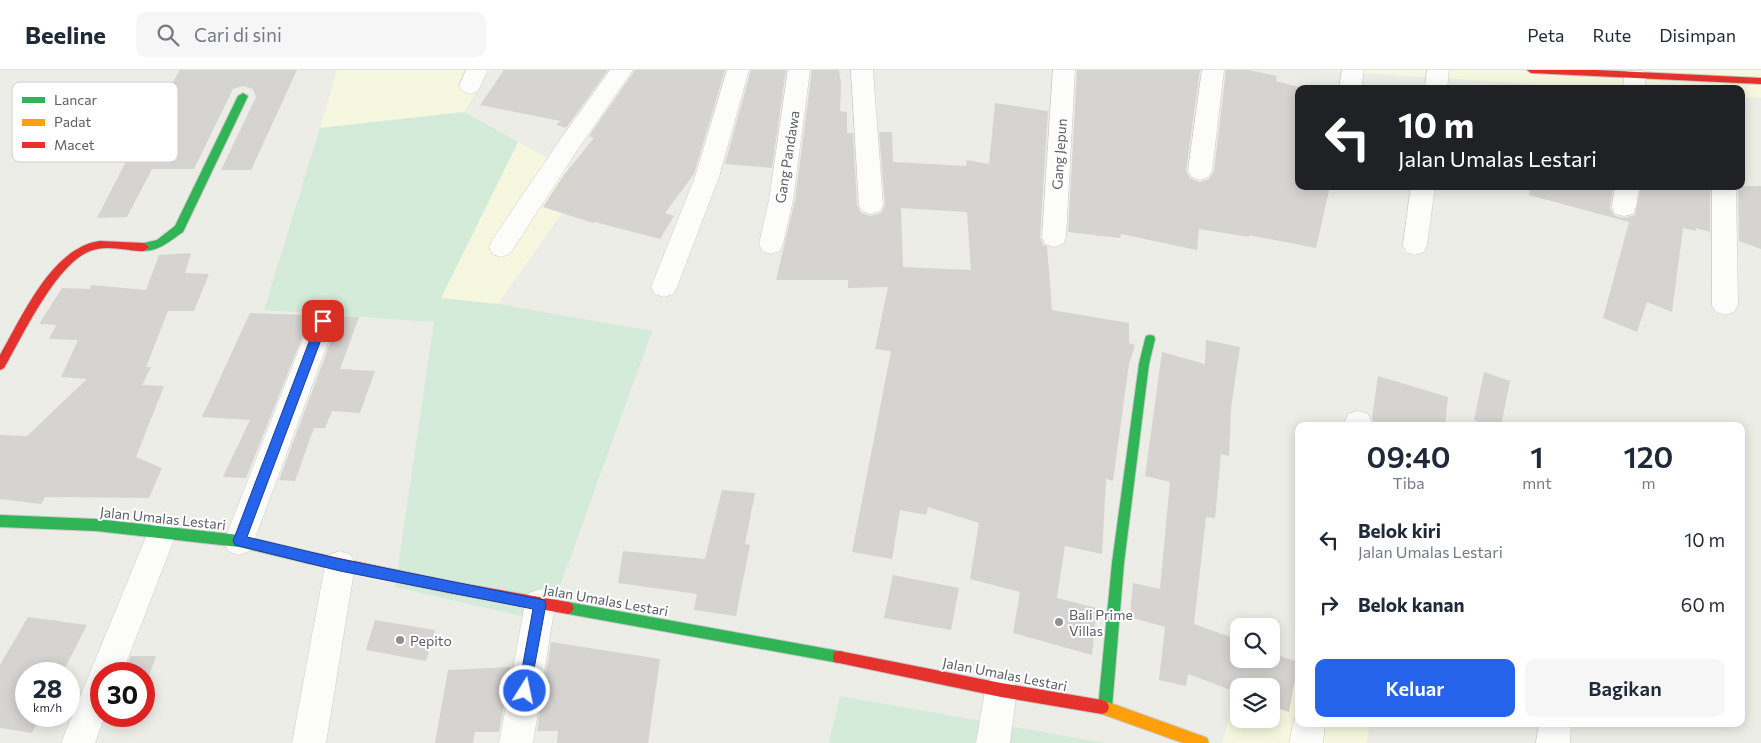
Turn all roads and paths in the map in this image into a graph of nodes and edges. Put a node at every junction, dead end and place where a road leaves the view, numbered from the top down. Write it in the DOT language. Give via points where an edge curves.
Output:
graph roads {
  1 [pos="622,70"];
  2 [pos="738,70"];
  3 [pos="800,70"];
  4 [pos="862,70"];
  5 [pos="1064,70"];
  6 [pos="1212,70"];
  7 [pos="1353,70"];
  8 [pos="1438,70"];
  9 [pos="1531,70"];
  10 [pos="1761,81"];
  11 [pos="1635,82"];
  12 [pos="1722,84"];
  13 [pos="1351,85"];
  14 [pos="1436,85"];
  15 [pos="243,96"];
  16 [pos="1200,171"];
  17 [pos="1422,190"];
  18 [pos="1724,190"];
  19 [pos="871,205"];
  20 [pos="1054,237"];
  21 [pos="771,244"];
  22 [pos="1415,245"];
  23 [pos="501,247"];
  24 [pos="664,287"];
  25 [pos="1725,306"];
  26 [pos="323,321"];
  27 [pos="1150,339"];
  28 [pos="0,366"];
  29 [pos="0,521"];
  30 [pos="162,532"];
  31 [pos="239,541"];
  32 [pos="340,565"];
  33 [pos="540,604"];
  34 [pos="111,662"];
  35 [pos="1001,690"];
  36 [pos="1104,708"];
  37 [pos="90,713"];
  38 [pos="1309,727"];
  39 [pos="1555,727"];
  40 [pos="78,743"];
  41 [pos="309,743"];
  42 [pos="516,743"];
  43 [pos="993,743"];
  44 [pos="1202,743"];
  45 [pos="1306,743"];
  46 [pos="1553,743"];
  1 -- 23 [label="street"];
  2 -- 24 [label="street" via="707,177"];
  3 -- 21 [label="street, Gang Pandawa" via="781,200"];
  4 -- 19 [label="street"];
  5 -- 20 [label="street, Gang Jepun"];
  6 -- 16 [label="street"];
  7 -- 13 [label="street"];
  8 -- 14 [label="street"];
  9 -- 11 [label="street"];
  10 -- 12 [label="street"];
  11 -- 12 [label="street"];
  15 -- 28 [label="street" via="178,229 160,243 136,247 86,246 73,254 56,274"];
  17 -- 22 [label="street"];
  18 -- 25 [label="street"];
  26 -- 31 [label="street"];
  27 -- 36 [label="street" via="1118,563"];
  29 -- 30 [label="street, Jalan Umalas Lestari" via="96,525"];
  30 -- 31 [label="street, Jalan Umalas Lestari"];
  30 -- 34 [label="street"];
  31 -- 32 [label="street, Jalan Umalas Lestari"];
  32 -- 33 [label="street, Jalan Umalas Lestari"];
  32 -- 41 [label="street"];
  33 -- 35 [label="street, Jalan Umalas Lestari"];
  33 -- 42 [label="street"];
  35 -- 36 [label="street, Jalan Umalas Lestari"];
  35 -- 43 [label="street"];
  36 -- 44 [label="street, Jalan Umalas Lestari"];
  37 -- 40 [label="street"];
  38 -- 45 [label="street"];
  39 -- 46 [label="street"];
}
